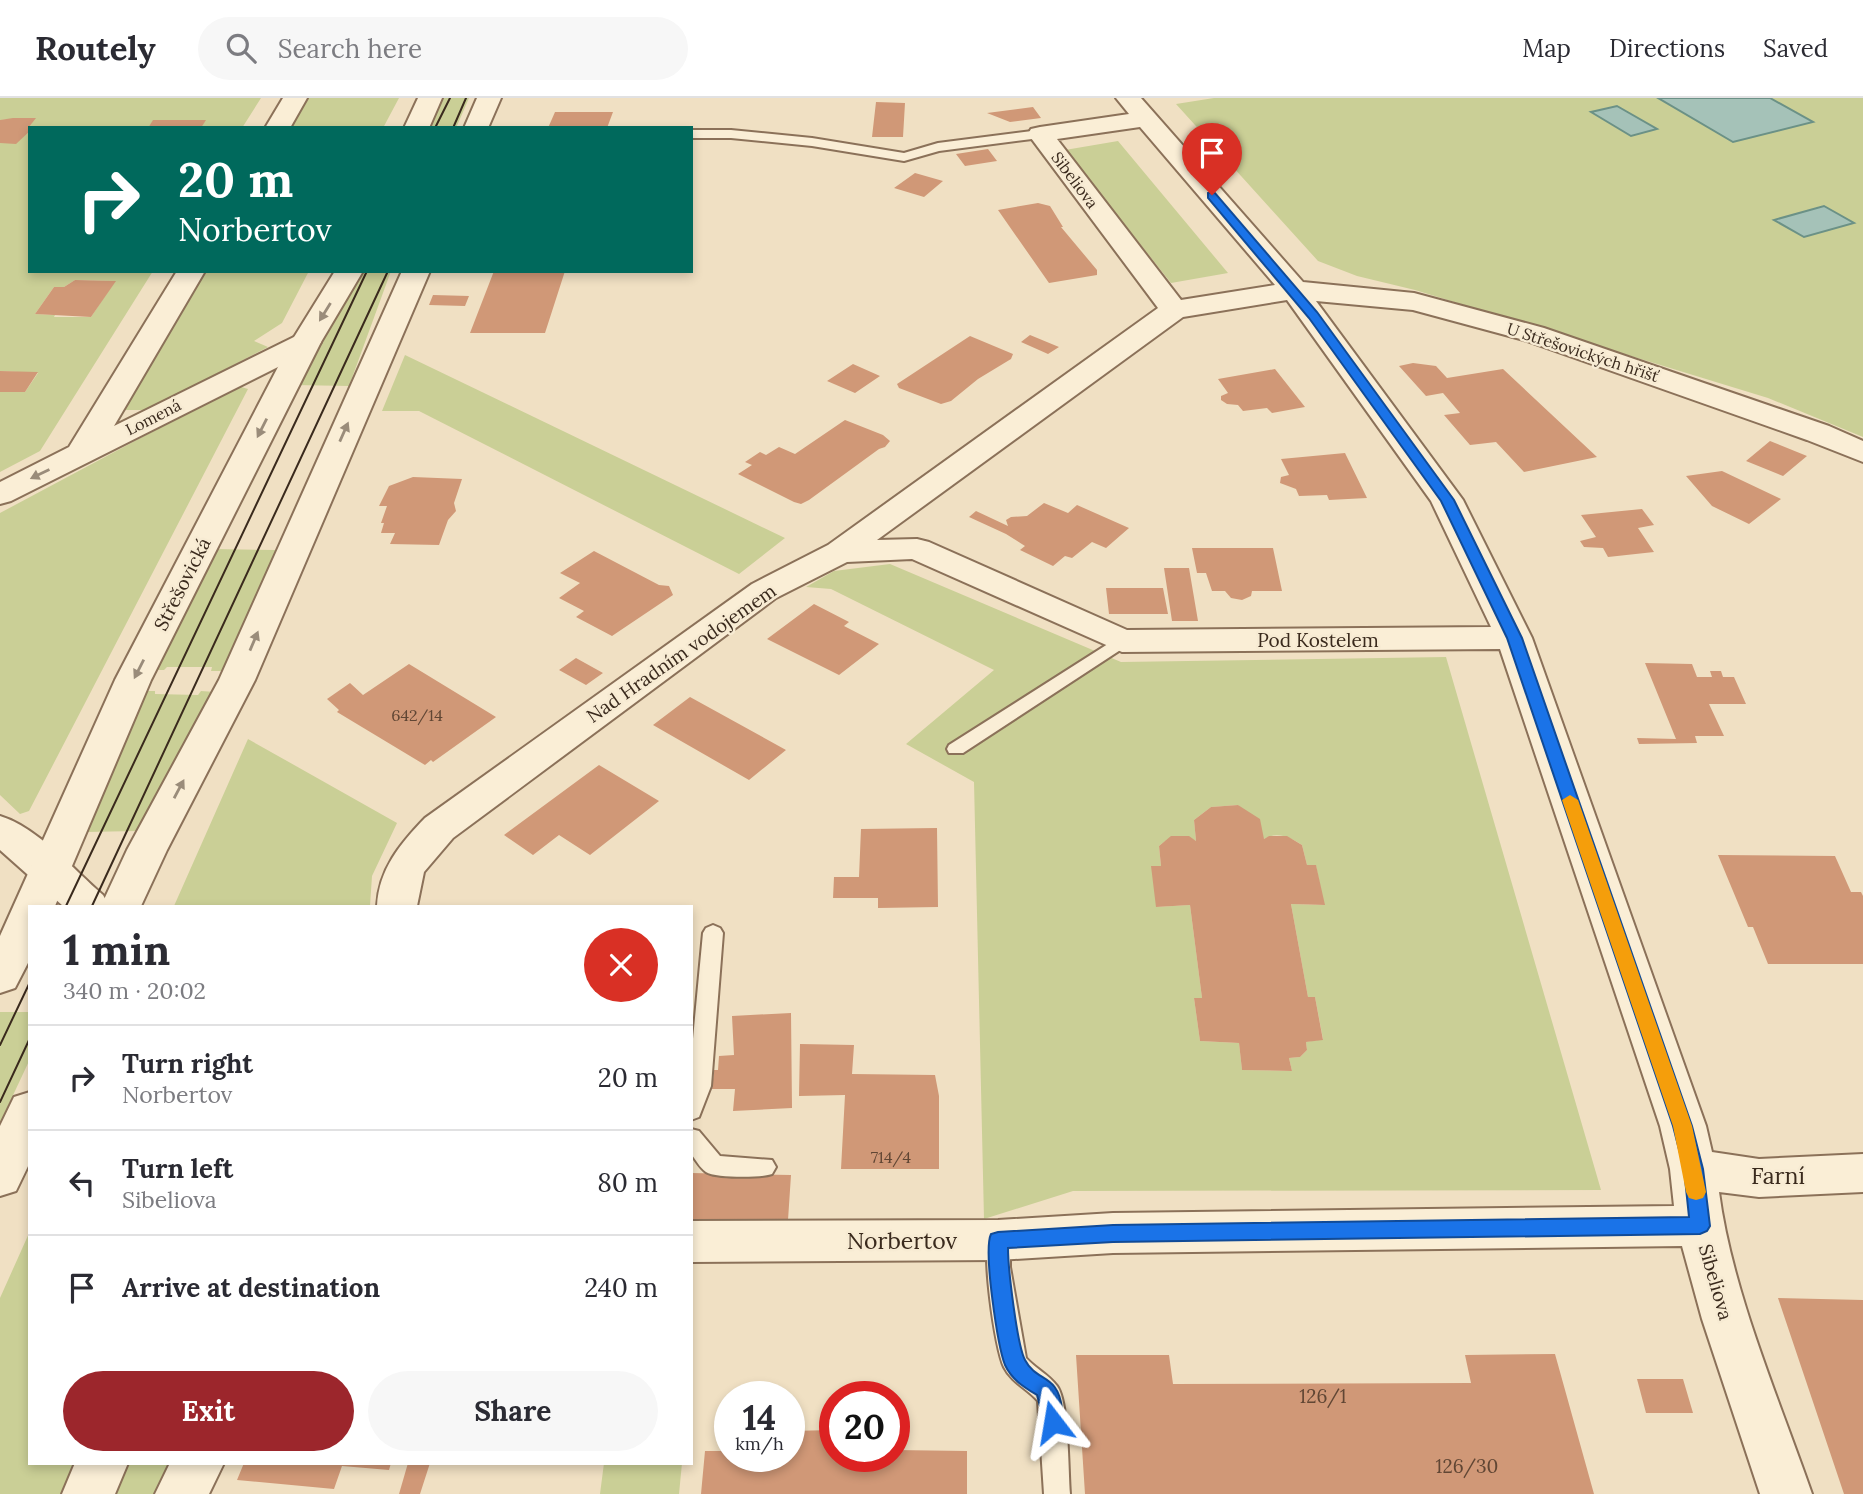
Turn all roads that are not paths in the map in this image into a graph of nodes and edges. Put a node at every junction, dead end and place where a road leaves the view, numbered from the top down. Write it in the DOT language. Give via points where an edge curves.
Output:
graph roads {
  1 [pos="295,98"];
  2 [pos="430,98"];
  3 [pos="489,98"];
  4 [pos="1137,109"];
  5 [pos="278,126"];
  6 [pos="417,126"];
  7 [pos="477,126"];
  8 [pos="693,134"];
  9 [pos="1040,134"];
  10 [pos="190,273"];
  11 [pos="348,273"];
  12 [pos="415,273"];
  13 [pos="1294,290"];
  14 [pos="1174,310"];
  15 [pos="306,342"];
  16 [pos="1863,453"];
  17 [pos="81,454"];
  18 [pos="0,494"];
  19 [pos="840,552"];
  20 [pos="1514,638"];
  21 [pos="1122,641"];
  22 [pos="956,749"];
  23 [pos="0,830"];
  24 [pos="43,890"];
  25 [pos="86,905"];
  26 [pos="121,905"];
  27 [pos="397,905"];
  28 [pos="28,921"];
  29 [pos="713,933"];
  30 [pos="0,977"];
  31 [pos="693,1105"];
  32 [pos="28,1114"];
  33 [pos="693,1140"];
  34 [pos="764,1167"];
  35 [pos="1693,1169"];
  36 [pos="1863,1174"];
  37 [pos="0,1177"];
  38 [pos="1700,1226"];
  39 [pos="998,1240"];
  40 [pos="693,1242"];
  41 [pos="101,1465"];
  42 [pos="197,1465"];
  43 [pos="88,1494"];
  44 [pos="181,1494"];
  45 [pos="1057,1494"];
  46 [pos="1786,1494"];
  1 -- 5 [label="street"];
  2 -- 6 [label="street"];
  3 -- 7 [label="street"];
  4 -- 9 [label="street, Sibeliova"];
  4 -- 13 [label="street, Sibeliova"];
  8 -- 9 [label="lane" via="812,142 904,157 938,147"];
  9 -- 14 [label="street, Sibeliova"];
  10 -- 17 [label="street"];
  11 -- 15 [label="street, Střešovická, one-way"];
  26 -- 12 [label="street, one-way" via="237,680"];
  13 -- 14 [label="street, U Střešovických hřišť"];
  13 -- 16 [label="street, U Střešovických hřišť" via="1414,302 1534,334 1818,433"];
  13 -- 20 [label="street, Sibeliova" via="1447,500"];
  14 -- 19 [label="street, Nad Hradním vodojemem"];
  15 -- 17 [label="street, Lomená"];
  15 -- 24 [label="street, Střešovická, one-way" via="133,680"];
  17 -- 18 [label="street, Lomená, one-way"];
  19 -- 21 [label="street, Pod Kostelem" via="917,549"];
  19 -- 27 [label="street, Nad Hradním vodojemem" via="764,591 439,828 410,858"];
  20 -- 21 [label="street, Pod Kostelem"];
  20 -- 35 [label="street, Sibeliova" via="1683,1126"];
  21 -- 22 [label="lane"];
  23 -- 24 [label="street"];
  24 -- 25 [label="street"];
  28 -- 30 [label="street"];
  29 -- 31 [label="lane" via="700,1086"];
  32 -- 37 [label="street"];
  33 -- 34 [label="lane" via="714,1165"];
  35 -- 36 [label="street, Farní" via="1759,1178"];
  35 -- 38 [label="street, Sibeliova"];
  38 -- 39 [label="street, Norbertov" via="1113,1233"];
  38 -- 46 [label="street, Sibeliova"];
  39 -- 40 [label="street, Norbertov"];
  39 -- 45 [label="lane" via="1014,1363 1050,1397"];
  41 -- 43 [label="street"];
  42 -- 44 [label="street"];
}
